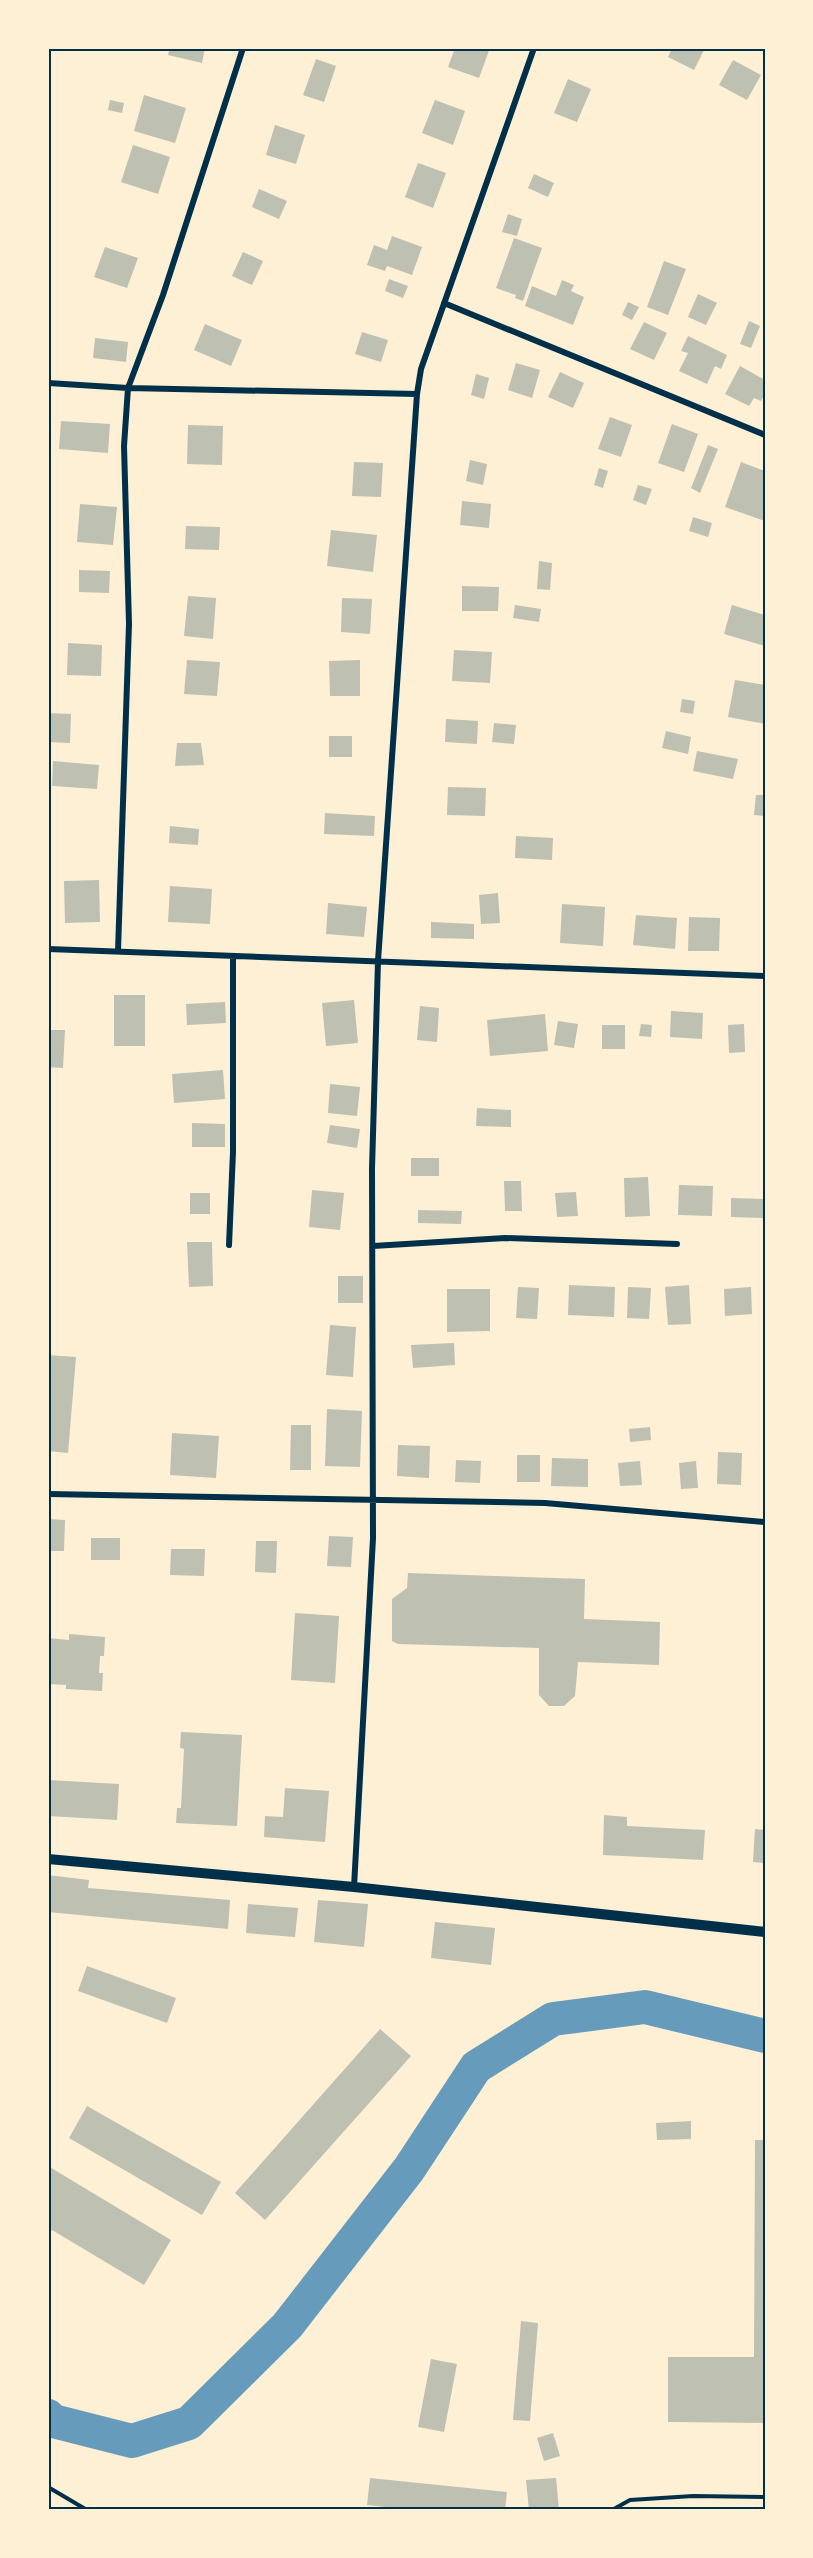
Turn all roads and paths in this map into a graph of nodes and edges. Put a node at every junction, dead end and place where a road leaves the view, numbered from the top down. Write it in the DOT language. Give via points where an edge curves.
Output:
graph roads {
  1 [pos="243,48"];
  2 [pos="534,48"];
  3 [pos="444,303"];
  4 [pos="48,383"];
  5 [pos="128,388"];
  6 [pos="417,394"];
  7 [pos="765,435"];
  8 [pos="48,949"];
  9 [pos="118,951"];
  10 [pos="233,956"];
  11 [pos="378,961"];
  12 [pos="765,976"];
  13 [pos="677,1244"];
  14 [pos="229,1245"];
  15 [pos="373,1246"];
  16 [pos="48,1494"];
  17 [pos="373,1501"];
  18 [pos="765,1522"];
  19 [pos="48,1859"];
  20 [pos="354,1887"];
  21 [pos="765,1932"];
  22 [pos="48,2487"];
  23 [pos="765,2497"];
  24 [pos="87,2510"];
  25 [pos="612,2510"];
  1 -- 5 [label="street" via="163,295"];
  2 -- 3 [label="street"];
  3 -- 6 [label="street" via="421,369"];
  3 -- 7 [label="street"];
  4 -- 5 [label="street"];
  5 -- 6 [label="street"];
  5 -- 9 [label="street" via="124,446 129,624"];
  6 -- 11 [label="street"];
  8 -- 9 [label="street"];
  9 -- 10 [label="street"];
  10 -- 11 [label="street"];
  10 -- 14 [label="street"];
  11 -- 12 [label="street"];
  11 -- 15 [label="street"];
  13 -- 15 [label="street" via="505,1238"];
  15 -- 17 [label="street"];
  16 -- 17 [label="street"];
  17 -- 18 [label="street" via="545,1503"];
  17 -- 20 [label="street"];
  19 -- 20 [label="street"];
  20 -- 21 [label="street"];
  22 -- 24 [label="path"];
  23 -- 25 [label="path" via="630,2500"];
}
